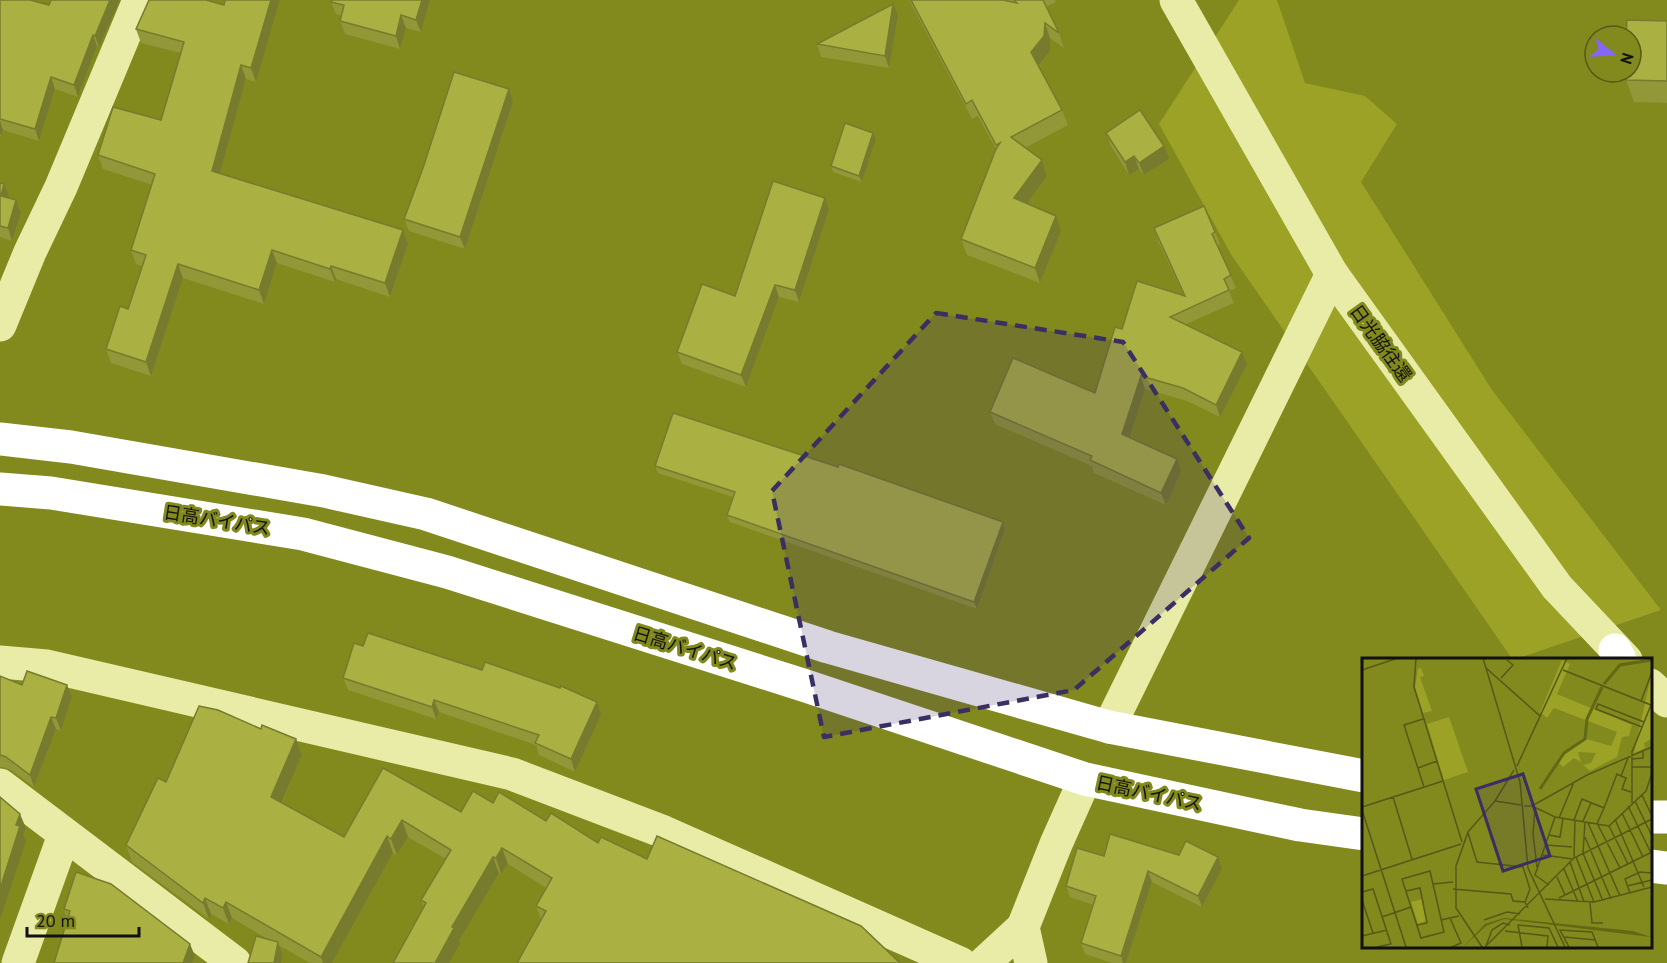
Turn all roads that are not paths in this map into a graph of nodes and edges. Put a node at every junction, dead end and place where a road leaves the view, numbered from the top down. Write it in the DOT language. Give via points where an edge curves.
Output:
graph roads {
  1 [pos="139,0"];
  2 [pos="1176,0"];
  3 [pos="1332,274"];
  4 [pos="0,326"];
  5 [pos="0,439"];
  6 [pos="0,489"];
  7 [pos="1620,657"];
  8 [pos="0,662"];
  9 [pos="1652,687"];
  10 [pos="1667,701"];
  11 [pos="1109,727"];
  12 [pos="1362,776"];
  13 [pos="1085,779"];
  14 [pos="0,785"];
  15 [pos="1362,834"];
  16 [pos="64,835"];
  17 [pos="1652,866"];
  18 [pos="1667,868"];
  19 [pos="1023,927"];
  20 [pos="230,961"];
  21 [pos="18,963"];
  22 [pos="960,963"];
  23 [pos="984,963"];
  24 [pos="1031,963"];
  1 -- 4 [label="street"];
  2 -- 3 [label="street, 日光脇往還"];
  3 -- 7 [label="street, 日光脇往還" via="1557,587"];
  3 -- 11 [label="street"];
  5 -- 11 [label="highway" via="71,447 324,491 426,514 828,647"];
  6 -- 13 [label="highway, 日高バイパス" via="51,493 303,534 425,566"];
  8 -- 22 [label="street" via="47,666 512,774 664,832"];
  9 -- 10 [label="street"];
  11 -- 12 [label="highway"];
  13 -- 15 [label="highway, 日高バイパス" via="1300,825"];
  13 -- 19 [label="street"];
  14 -- 16 [label="street"];
  16 -- 20 [label="street"];
  16 -- 21 [label="street"];
  17 -- 18 [label="highway"];
  19 -- 23 [label="street"];
  19 -- 24 [label="street"];
}
